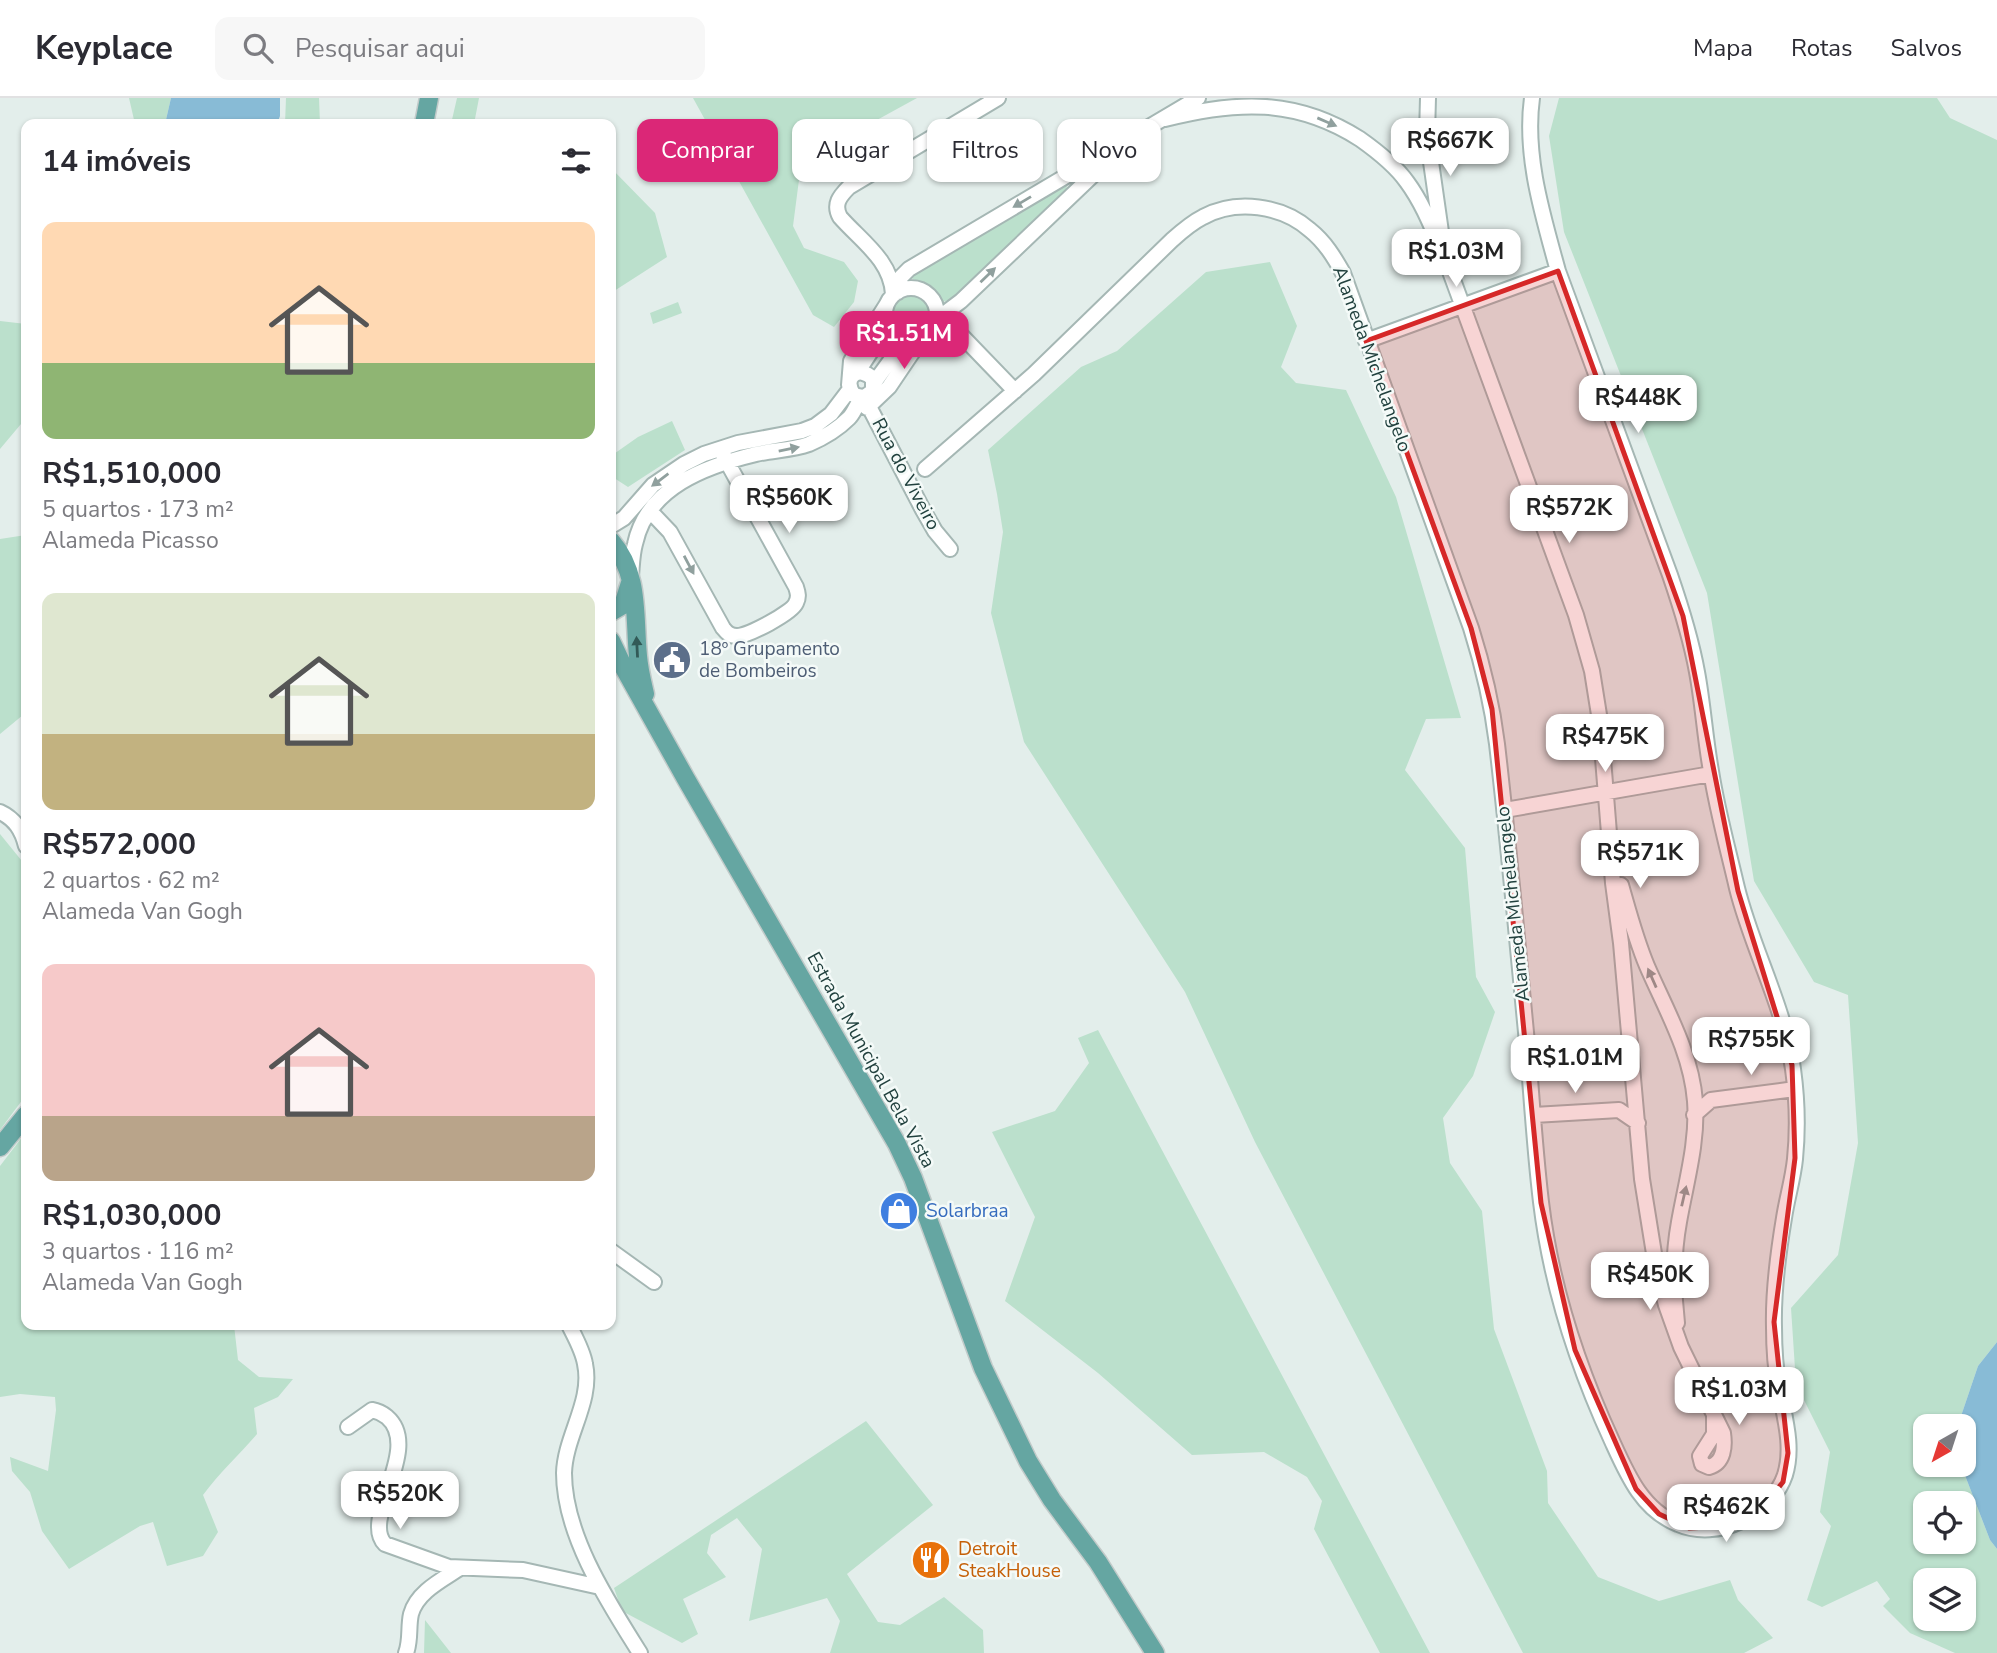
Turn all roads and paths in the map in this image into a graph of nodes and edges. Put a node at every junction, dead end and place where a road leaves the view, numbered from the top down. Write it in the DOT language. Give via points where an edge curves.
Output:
graph roads {
  1 [pos="429,98"];
  2 [pos="438,98"];
  3 [pos="998,98"];
  4 [pos="1198,98"];
  5 [pos="1428,98"];
  6 [pos="1532,98"];
  7 [pos="1252,102"];
  8 [pos="425,119"];
  9 [pos="434,119"];
  10 [pos="1165,119"];
  11 [pos="1161,121"];
  12 [pos="1430,167"];
  13 [pos="1407,181"];
  14 [pos="1057,182"];
  15 [pos="1072,182"];
  16 [pos="1084,182"];
  17 [pos="1075,191"];
  18 [pos="1446,258"];
  19 [pos="1558,271"];
  20 [pos="893,297"];
  21 [pos="1463,306"];
  22 [pos="936,320"];
  23 [pos="888,325"];
  24 [pos="922,338"];
  25 [pos="906,339"];
  26 [pos="1366,341"];
  27 [pos="857,373"];
  28 [pos="874,383"];
  29 [pos="849,388"];
  30 [pos="1015,391"];
  31 [pos="865,400"];
  32 [pos="720,449"];
  33 [pos="729,462"];
  34 [pos="925,469"];
  35 [pos="650,511"];
  36 [pos="616,523"];
  37 [pos="616,547"];
  38 [pos="950,549"];
  39 [pos="631,576"];
  40 [pos="616,609"];
  41 [pos="616,650"];
  42 [pos="650,714"];
  43 [pos="1711,774"];
  44 [pos="1606,792"];
  45 [pos="1505,810"];
  46 [pos="0,812"];
  47 [pos="21,831"];
  48 [pos="1611,850"];
  49 [pos="1636,939"];
  50 [pos="1621,943"];
  51 [pos="1692,1088"];
  52 [pos="1795,1090"];
  53 [pos="1634,1093"];
  54 [pos="1711,1100"];
  55 [pos="1619,1110"];
  56 [pos="1534,1115"];
  57 [pos="1694,1115"];
  58 [pos="21,1121"];
  59 [pos="1638,1123"];
  60 [pos="0,1147"];
  61 [pos="616,1255"];
  62 [pos="1674,1264"];
  63 [pos="1656,1266"];
  64 [pos="654,1282"];
  65 [pos="571,1330"];
  66 [pos="1681,1347"];
  67 [pos="1713,1416"];
  68 [pos="348,1427"];
  69 [pos="460,1569"];
  70 [pos="600,1587"];
  71 [pos="406,1653"];
  72 [pos="640,1653"];
  73 [pos="1155,1653"];
  1 -- 8 [label="main road"];
  2 -- 9 [label="main road"];
  3 -- 20 [label="street" via="849,187 838,200 840,217 883,261"];
  4 -- 10 [label="street"];
  5 -- 12 [label="street"];
  6 -- 19 [label="street, Alameda Michelangelo" via="1536,184"];
  7 -- 10 [label="street"];
  7 -- 13 [label="street, one-way" via="1302,112 1350,133"];
  10 -- 11 [label="street"];
  12 -- 13 [label="street"];
  12 -- 18 [label="street"];
  13 -- 18 [label="street"];
  14 -- 20 [label="street, one-way" via="909,269"];
  15 -- 17 [label="street"];
  16 -- 17 [label="street"];
  22 -- 17 [label="street, one-way"];
  18 -- 21 [label="street"];
  19 -- 21 [label="street"];
  19 -- 43 [label="street, Alameda Michelangelo" via="1684,616 1698,676"];
  20 -- 22 [label="street" via="906,288 929,295 937,309"];
  20 -- 23 [label="street" via="886,310"];
  20 -- 29 [label="street" via="850,362"];
  21 -- 26 [label="street"];
  21 -- 44 [label="street" via="1584,643 1597,699"];
  22 -- 24 [label="street"];
  22 -- 30 [label="street" via="961,335"];
  23 -- 25 [label="street"];
  23 -- 27 [label="street"];
  24 -- 25 [label="street"];
  24 -- 31 [label="street" via="889,387"];
  25 -- 28 [label="street"];
  26 -- 30 [label="street, Alameda Michelangelo" via="1343,273 1310,229 1282,213 1238,207 1219,210 1191,224"];
  26 -- 45 [label="street, Alameda Michelangelo" via="1471,628 1492,709"];
  27 -- 28 [label="street" via="868,374"];
  27 -- 29 [label="street"];
  28 -- 31 [label="street"];
  29 -- 31 [label="street"];
  29 -- 32 [label="street" via="831,414 815,426"];
  30 -- 34 [label="street, Alameda Michelangelo"];
  33 -- 31 [label="street, one-way" via="808,444 850,417"];
  31 -- 38 [label="street, Rua do Viveiro" via="935,531"];
  32 -- 33 [label="street"];
  32 -- 36 [label="street, one-way" via="667,474"];
  33 -- 35 [label="street" via="682,481"];
  35 -- 33 [label="street, one-way" via="670,532 730,635 749,634 793,609 798,599 796,587"];
  35 -- 39 [label="street" via="635,543"];
  37 -- 39 [label="main road"];
  39 -- 40 [label="main road" via="623,605"];
  42 -- 39 [label="main road, one-way" via="638,658"];
  41 -- 42 [label="main road, Estrada Municipal Bela Vista"];
  42 -- 73 [label="main road, Estrada Municipal Bela Vista" via="897,1144 983,1368 1028,1461"];
  43 -- 44 [label="street"];
  43 -- 52 [label="street, Alameda Michelangelo" via="1744,913 1788,1044"];
  44 -- 45 [label="street"];
  44 -- 48 [label="street"];
  45 -- 56 [label="street, Alameda Michelangelo"];
  46 -- 47 [label="street"];
  48 -- 49 [label="street"];
  48 -- 50 [label="street"];
  49 -- 50 [label="street"];
  51 -- 49 [label="street, one-way" via="1681,1042"];
  50 -- 53 [label="street"];
  51 -- 54 [label="street"];
  51 -- 57 [label="street"];
  52 -- 54 [label="street"];
  52 -- 56 [label="street, Alameda Michelangelo" via="1795,1158 1774,1322 1777,1380 1788,1437 1787,1470 1762,1508 1739,1522 1710,1529 1672,1522 1643,1498 1592,1396 1557,1289 1541,1203"];
  53 -- 55 [label="street"];
  53 -- 59 [label="street"];
  54 -- 57 [label="street"];
  55 -- 56 [label="street"];
  55 -- 59 [label="street"];
  62 -- 57 [label="street, one-way" via="1694,1142"];
  58 -- 60 [label="main road"];
  59 -- 63 [label="street"];
  61 -- 64 [label="street"];
  62 -- 63 [label="street"];
  62 -- 66 [label="street"];
  63 -- 66 [label="street"];
  65 -- 70 [label="street" via="587,1374 565,1460 567,1501"];
  66 -- 67 [label="street"];
  68 -- 69 [label="street" via="372,1409 384,1414 397,1430 399,1450 381,1519 381,1540"];
  69 -- 70 [label="street" via="523,1570"];
  69 -- 71 [label="street" via="430,1588 414,1607"];
  70 -- 72 [label="street"];
}
